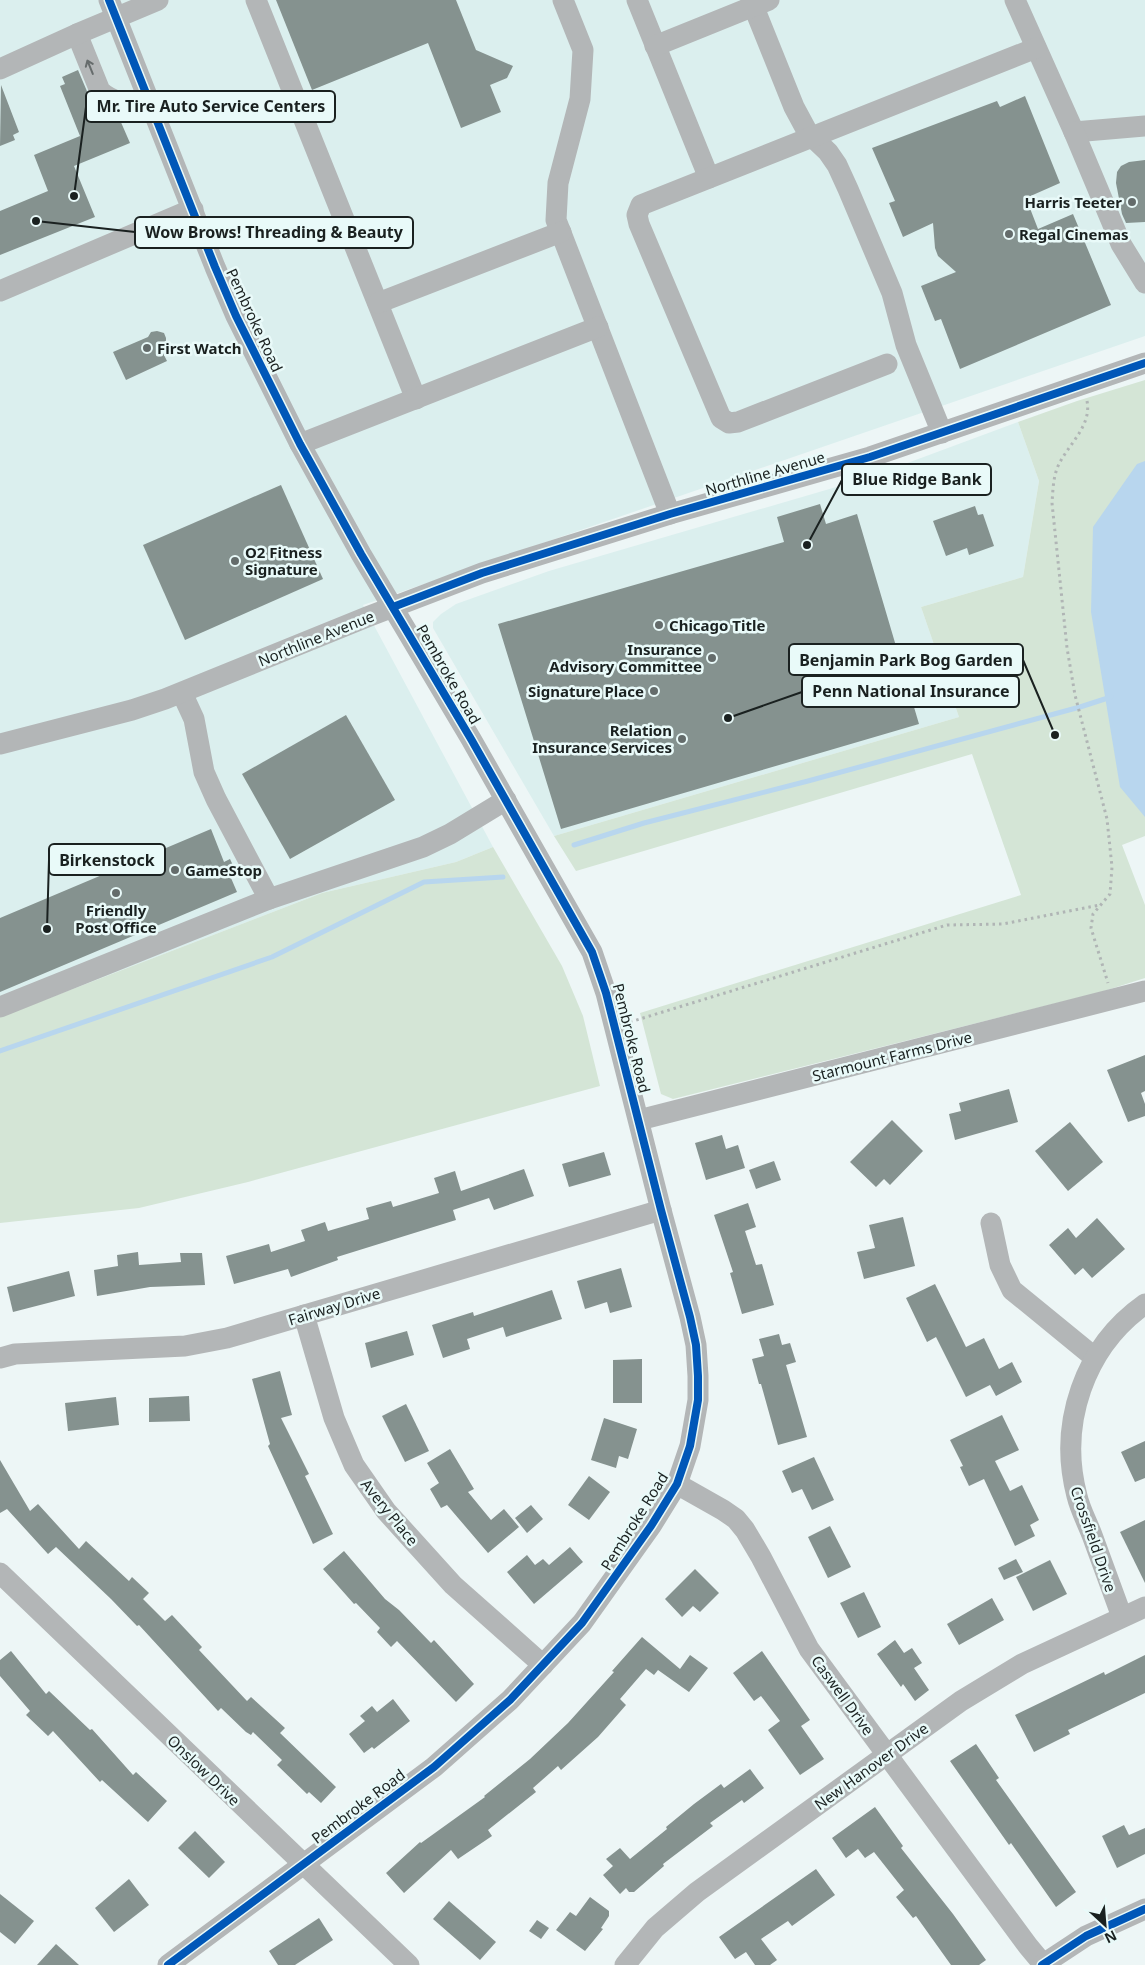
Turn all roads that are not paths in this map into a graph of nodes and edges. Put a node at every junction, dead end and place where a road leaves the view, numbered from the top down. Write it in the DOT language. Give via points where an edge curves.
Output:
graph roads {
  1 [pos="158,0"];
  2 [pos="256,0"];
  3 [pos="563,0"];
  4 [pos="636,0"];
  5 [pos="1015,0"];
  6 [pos="757,2"];
  7 [pos="112,8"];
  8 [pos="77,34"];
  9 [pos="655,46"];
  10 [pos="1036,48"];
  11 [pos="0,69"];
  12 [pos="154,110"];
  13 [pos="1145,126"];
  14 [pos="1074,132"];
  15 [pos="812,137"];
  16 [pos="709,178"];
  17 [pos="192,208"];
  18 [pos="561,232"];
  19 [pos="1145,283"];
  20 [pos="0,291"];
  21 [pos="378,303"];
  22 [pos="598,327"];
  23 [pos="1145,363"];
  24 [pos="887,364"];
  25 [pos="416,399"];
  26 [pos="942,433"];
  27 [pos="300,444"];
  28 [pos="670,514"];
  29 [pos="392,607"];
  30 [pos="182,693"];
  31 [pos="0,744"];
  32 [pos="506,800"];
  33 [pos="269,899"];
  34 [pos="1145,991"];
  35 [pos="0,1007"];
  36 [pos="639,1120"];
  37 [pos="661,1210"];
  38 [pos="990,1223"];
  39 [pos="1145,1304"];
  40 [pos="304,1315"];
  41 [pos="1094,1357"];
  42 [pos="0,1358"];
  43 [pos="677,1484"];
  44 [pos="0,1573"];
  45 [pos="1145,1607"];
  46 [pos="1122,1617"];
  47 [pos="543,1665"];
  48 [pos="886,1754"];
  49 [pos="302,1865"];
  50 [pos="1145,1909"];
  51 [pos="1043,1964"];
  52 [pos="168,1965"];
  53 [pos="409,1965"];
  54 [pos="626,1965"];
  1 -- 7 [label="street"];
  2 -- 21 [label="street"];
  3 -- 18 [label="street" via="583,50 580,99 558,183 556,220"];
  4 -- 9 [label="street"];
  5 -- 10 [label="street"];
  6 -- 9 [label="street"];
  6 -- 15 [label="street" via="794,107"];
  7 -- 8 [label="street"];
  7 -- 12 [label="street, Pembroke Road"];
  8 -- 11 [label="street"];
  12 -- 8 [label="street, one-way" via="107,97 100,91"];
  9 -- 16 [label="street"];
  10 -- 14 [label="street"];
  10 -- 15 [label="street"];
  12 -- 17 [label="street, Pembroke Road"];
  13 -- 14 [label="street"];
  14 -- 19 [label="street" via="1121,244"];
  15 -- 16 [label="street"];
  15 -- 26 [label="street" via="828,152 848,189 892,293 906,346"];
  16 -- 24 [label="street" via="641,206 637,214 720,418 729,423 738,422"];
  17 -- 20 [label="street"];
  17 -- 27 [label="street, Pembroke Road" via="236,316"];
  18 -- 21 [label="street"];
  18 -- 22 [label="street"];
  21 -- 25 [label="street"];
  22 -- 25 [label="street"];
  22 -- 28 [label="street"];
  23 -- 26 [label="street, Northline Avenue"];
  25 -- 27 [label="street"];
  26 -- 28 [label="street, Northline Avenue"];
  27 -- 29 [label="street, Pembroke Road"];
  28 -- 29 [label="street, Northline Avenue" via="482,572"];
  29 -- 30 [label="street, Northline Avenue"];
  29 -- 32 [label="street, Pembroke Road"];
  30 -- 31 [label="street, Northline Avenue" via="132,710"];
  30 -- 33 [label="street" via="194,719 204,772"];
  32 -- 33 [label="street" via="423,847"];
  32 -- 36 [label="street, Pembroke Road" via="592,952 601,974"];
  33 -- 35 [label="street"];
  34 -- 36 [label="street, Starmount Farms Drive"];
  36 -- 37 [label="street, Pembroke Road"];
  37 -- 40 [label="street, Fairway Drive"];
  37 -- 43 [label="street, Pembroke Road" via="690,1317 698,1376 698,1400 690,1446"];
  38 -- 41 [label="street" via="1000,1266 1012,1290"];
  39 -- 41 [label="street, Crossfield Drive" via="1115,1331"];
  40 -- 42 [label="street, Fairway Drive" via="226,1338 185,1346 15,1354"];
  40 -- 47 [label="street, Avery Place" via="334,1418 354,1466 386,1510 453,1585"];
  41 -- 46 [label="street, Crossfield Drive" via="1072,1425 1071,1462 1077,1496"];
  43 -- 47 [label="street, Pembroke Road" via="582,1623"];
  43 -- 48 [label="street, Caswell Drive" via="723,1510 745,1530 809,1649"];
  44 -- 49 [label="street, Onslow Drive"];
  45 -- 46 [label="street, New Hanover Drive"];
  46 -- 48 [label="street, New Hanover Drive" via="1022,1664 961,1701"];
  47 -- 49 [label="street, Pembroke Road" via="510,1700 434,1767"];
  48 -- 51 [label="street, Caswell Drive"];
  48 -- 54 [label="street, New Hanover Drive" via="697,1892 655,1928"];
  49 -- 52 [label="street, Pembroke Road"];
  49 -- 53 [label="street, Onslow Drive"];
  50 -- 51 [label="street" via="1086,1936"];
}
